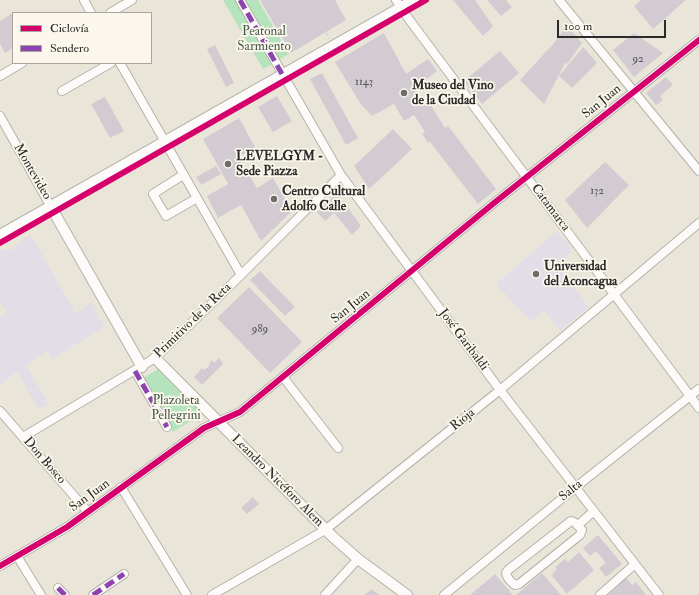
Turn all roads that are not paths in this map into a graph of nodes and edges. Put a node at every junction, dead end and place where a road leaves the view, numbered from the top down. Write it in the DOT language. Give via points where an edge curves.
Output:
graph roads {
  1 [pos="84,0"];
  2 [pos="132,0"];
  3 [pos="240,0"];
  4 [pos="414,0"];
  5 [pos="559,0"];
  6 [pos="398,4"];
  7 [pos="90,12"];
  8 [pos="112,12"];
  9 [pos="699,40"];
  10 [pos="20,64"];
  11 [pos="109,64"];
  12 [pos="121,64"];
  13 [pos="282,74"];
  14 [pos="0,76"];
  15 [pos="62,91"];
  16 [pos="634,91"];
  17 [pos="0,116"];
  18 [pos="164,142"];
  19 [pos="699,171"];
  20 [pos="183,175"];
  21 [pos="341,175"];
  22 [pos="526,177"];
  23 [pos="197,198"];
  24 [pos="51,206"];
  25 [pos="699,223"];
  26 [pos="0,235"];
  27 [pos="412,271"];
  28 [pos="241,275"];
  29 [pos="614,294"];
  30 [pos="154,358"];
  31 [pos="138,369"];
  32 [pos="283,377"];
  33 [pos="699,389"];
  34 [pos="500,390"];
  35 [pos="690,396"];
  36 [pos="699,408"];
  37 [pos="0,411"];
  38 [pos="218,422"];
  39 [pos="167,428"];
  40 [pos="23,437"];
  41 [pos="338,448"];
  42 [pos="121,487"];
  43 [pos="576,487"];
  44 [pos="594,511"];
  45 [pos="88,512"];
  46 [pos="578,525"];
  47 [pos="325,530"];
  48 [pos="17,556"];
  49 [pos="358,559"];
  50 [pos="636,564"];
  51 [pos="0,566"];
  52 [pos="124,574"];
  53 [pos="58,588"];
  54 [pos="40,595"];
  55 [pos="65,595"];
  56 [pos="93,595"];
  57 [pos="187,595"];
  58 [pos="212,595"];
  59 [pos="325,595"];
  60 [pos="407,595"];
  61 [pos="444,595"];
  62 [pos="601,595"];
  63 [pos="659,595"];
  1 -- 7 [label="street"];
  2 -- 8 [label="street"];
  3 -- 13 [label="street, José Garibaldi"];
  4 -- 6 [label="main road"];
  5 -- 16 [label="street"];
  6 -- 13 [label="main road"];
  6 -- 22 [label="street, Catamarca"];
  9 -- 16 [label="street, San Juan"];
  10 -- 14 [label="street"];
  11 -- 15 [label="street"];
  12 -- 18 [label="street"];
  13 -- 18 [label="main road"];
  13 -- 21 [label="street, José Garibaldi"];
  16 -- 19 [label="street"];
  16 -- 22 [label="street, San Juan"];
  17 -- 24 [label="street, Montevideo"];
  18 -- 20 [label="street"];
  18 -- 24 [label="main road"];
  20 -- 23 [label="street"];
  20 -- 23 [label="street" via="153,194 166,216"];
  21 -- 27 [label="street, José Garibaldi"];
  21 -- 28 [label="street, Primitivo de la Reta"];
  22 -- 27 [label="street, San Juan"];
  22 -- 29 [label="street, Catamarca"];
  23 -- 28 [label="street"];
  24 -- 26 [label="main road"];
  24 -- 31 [label="main road"];
  25 -- 29 [label="street, Rioja"];
  27 -- 32 [label="street, San Juan"];
  27 -- 34 [label="street, José Garibaldi"];
  28 -- 30 [label="street, Primitivo de la Reta"];
  29 -- 34 [label="street, Rioja"];
  29 -- 35 [label="street, Catamarca"];
  30 -- 31 [label="street, Primitivo de la Reta"];
  30 -- 38 [label="main road, Leandro Nicéforo Alem"];
  31 -- 39 [label="street"];
  31 -- 40 [label="street, Primitivo de la Reta"];
  32 -- 38 [label="street, San Juan" via="240,412"];
  32 -- 41 [label="street"];
  33 -- 35 [label="street, Salta"];
  34 -- 43 [label="street, José Garibaldi"];
  34 -- 47 [label="street, Rioja"];
  35 -- 36 [label="street, Catamarca"];
  35 -- 43 [label="street, Salta"];
  37 -- 40 [label="street, Don Bosco"];
  38 -- 42 [label="street, San Juan" via="204,428"];
  38 -- 47 [label="main road, Leandro Nicéforo Alem"];
  40 -- 45 [label="street, Don Bosco"];
  42 -- 45 [label="street, San Juan"];
  42 -- 57 [label="street"];
  43 -- 44 [label="street, José Garibaldi"];
  43 -- 61 [label="street, Salta"];
  44 -- 46 [label="street"];
  44 -- 50 [label="street, José Garibaldi"];
  45 -- 48 [label="street, San Juan"];
  46 -- 46 [label="street" via="571,521 508,570 507,576 515,585 519,584 580,535 582,530"];
  47 -- 49 [label="main road, Leandro Nicéforo Alem"];
  47 -- 58 [label="street, Rioja"];
  48 -- 51 [label="street, San Juan"];
  48 -- 54 [label="street"];
  49 -- 59 [label="street"];
  49 -- 60 [label="main road, Leandro Nicéforo Alem"];
  50 -- 62 [label="street"];
  50 -- 63 [label="street, José Garibaldi"];
  52 -- 56 [label="street"];
  53 -- 55 [label="street"];
}
